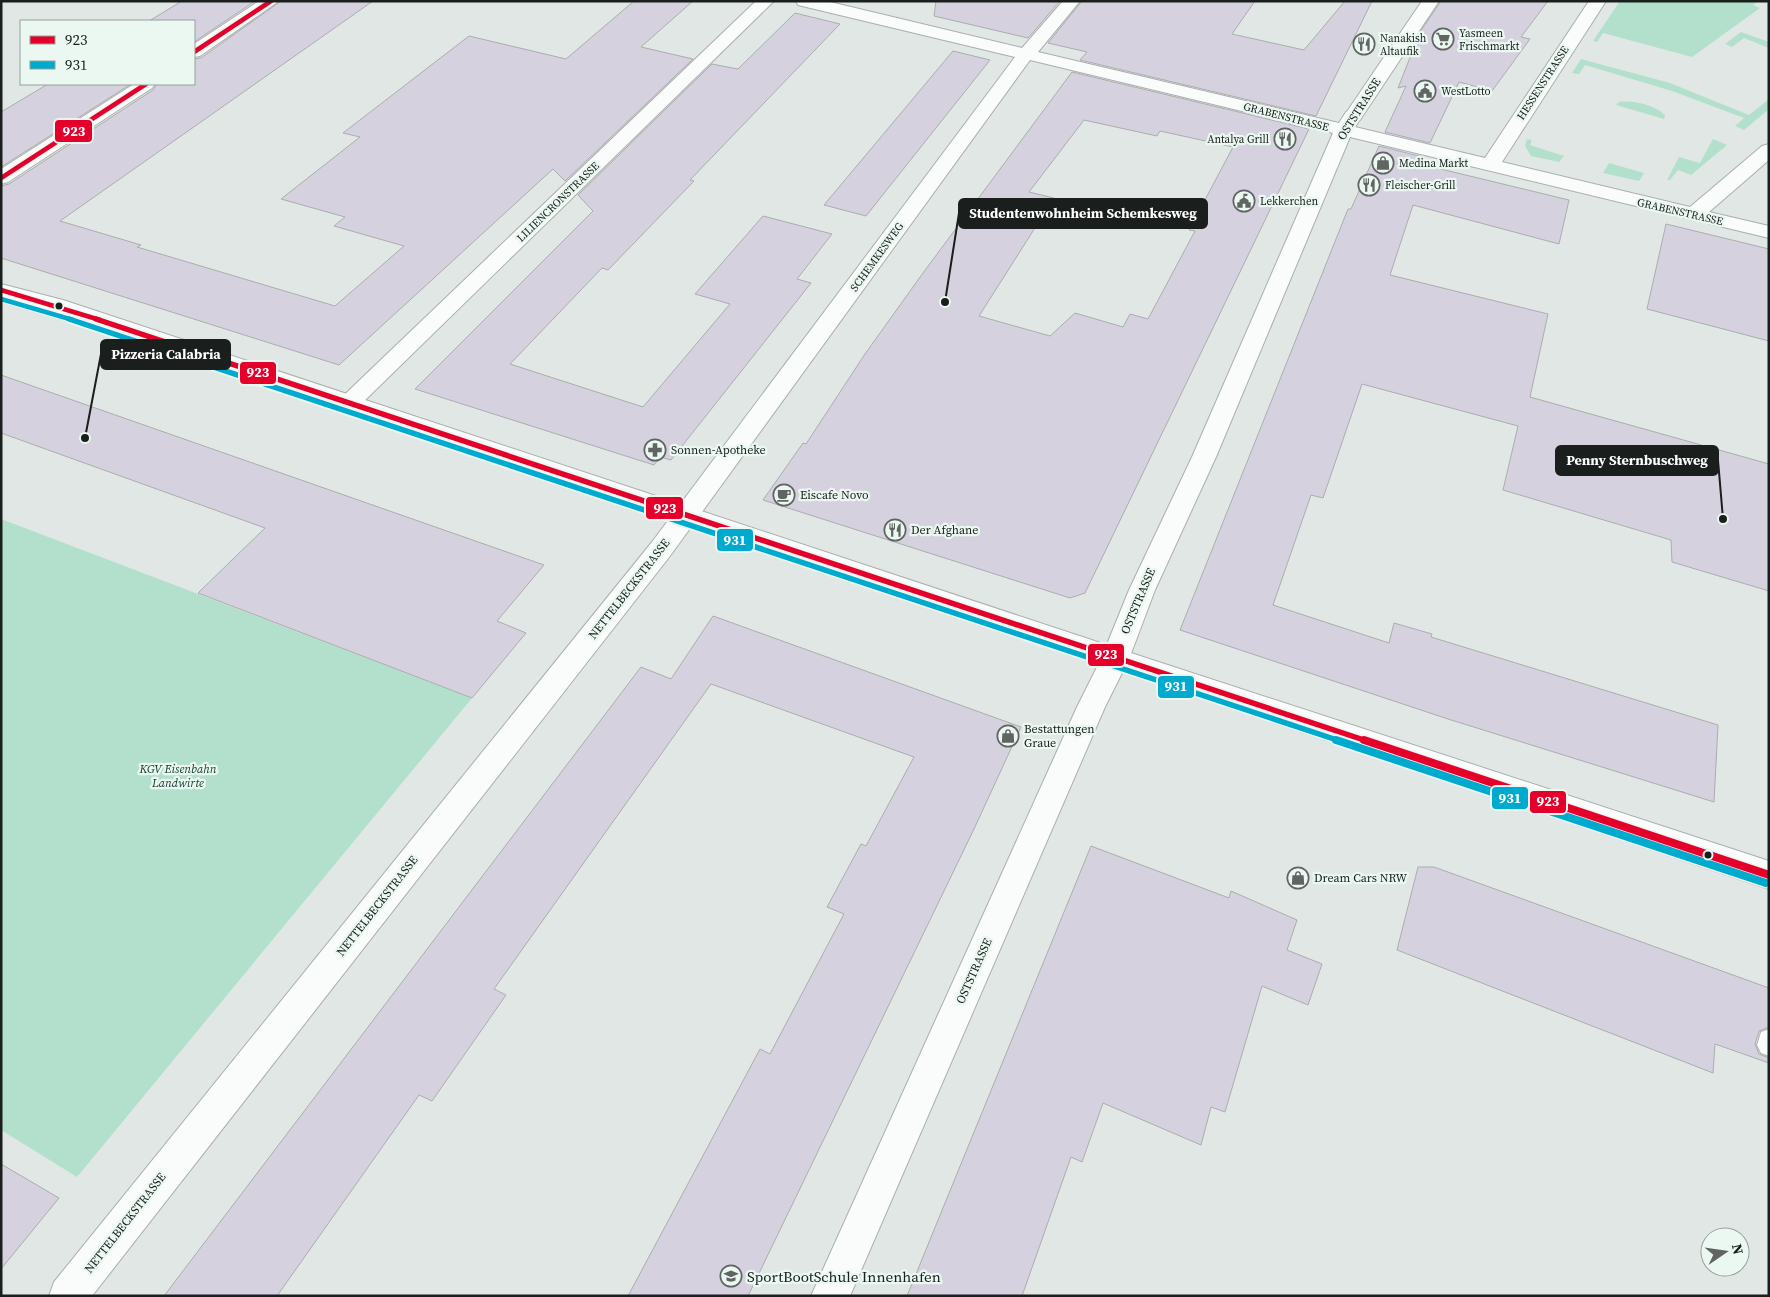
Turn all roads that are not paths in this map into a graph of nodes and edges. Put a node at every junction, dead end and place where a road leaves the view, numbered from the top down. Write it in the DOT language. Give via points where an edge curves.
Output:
graph roads {
  1 [pos="271,1"];
  2 [pos="766,1"];
  3 [pos="804,1"];
  4 [pos="1072,1"];
  5 [pos="1431,1"];
  6 [pos="1598,1"];
  7 [pos="195,51"];
  8 [pos="1027,54"];
  9 [pos="144,85"];
  10 [pos="1348,124"];
  11 [pos="1769,150"];
  12 [pos="1490,166"];
  13 [pos="1,178"];
  14 [pos="1693,215"];
  15 [pos="1769,232"];
  16 [pos="1,290"];
  17 [pos="350,403"];
  18 [pos="686,516"];
  19 [pos="1115,660"];
  20 [pos="1769,875"];
  21 [pos="1769,1040"];
  22 [pos="1769,1045"];
  23 [pos="68,1296"];
  24 [pos="830,1296"];
  1 -- 7 [label="street"];
  2 -- 17 [label="street, LILIENCRONSTRASSE"];
  3 -- 8 [label="street, GRABENSTRASSE"];
  4 -- 8 [label="street, SCHEMKESWEG"];
  5 -- 10 [label="street, OSTSTRASSE"];
  6 -- 12 [label="street, HESSENSTRASSE"];
  8 -- 10 [label="street, GRABENSTRASSE"];
  8 -- 18 [label="street, SCHEMKESWEG"];
  9 -- 13 [label="street"];
  10 -- 12 [label="street, GRABENSTRASSE"];
  10 -- 19 [label="street, OSTSTRASSE" via="1204,457 1142,590"];
  11 -- 14 [label="street"];
  12 -- 14 [label="street, GRABENSTRASSE"];
  14 -- 15 [label="street, GRABENSTRASSE"];
  16 -- 17 [label="street"];
  17 -- 18 [label="street"];
  18 -- 19 [label="street"];
  18 -- 23 [label="street, NETTELBECKSTRASSE"];
  19 -- 20 [label="street"];
  19 -- 24 [label="street, OSTSTRASSE" via="1091,707"];
  21 -- 22 [label="lane"];
}
